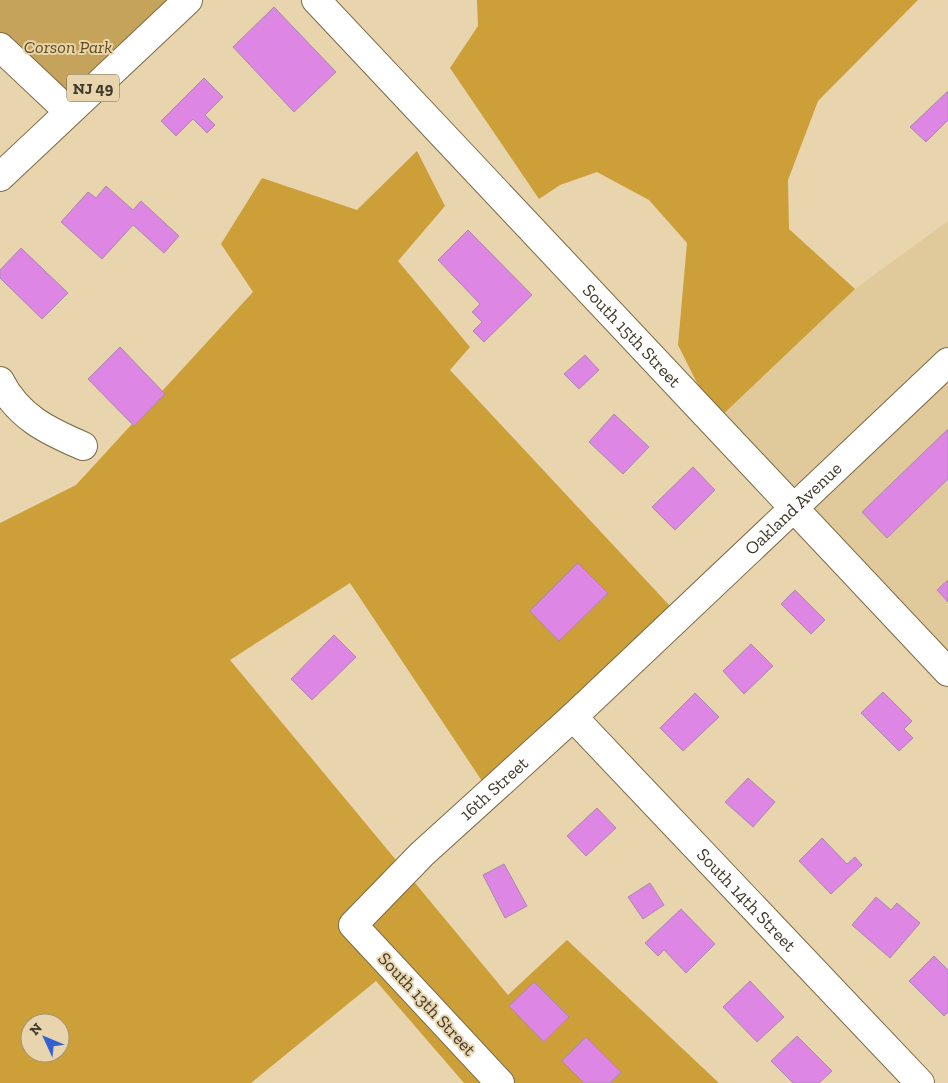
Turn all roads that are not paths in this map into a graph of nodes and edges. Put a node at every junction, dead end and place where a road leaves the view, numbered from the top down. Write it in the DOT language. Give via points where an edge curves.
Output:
graph roads {
  1 [pos="188,0"];
  2 [pos="316,0"];
  3 [pos="0,47"];
  4 [pos="68,111"];
  5 [pos="0,177"];
  6 [pos="948,362"];
  7 [pos="0,381"];
  8 [pos="83,446"];
  9 [pos="794,507"];
  10 [pos="638,655"];
  11 [pos="948,672"];
  12 [pos="573,717"];
  13 [pos="353,925"];
  14 [pos="500,1083"];
  15 [pos="920,1083"];
  1 -- 4 [label="main road, NJ 49"];
  2 -- 9 [label="main road, South 15th Street"];
  3 -- 4 [label="main road"];
  4 -- 5 [label="main road, NJ 49"];
  6 -- 9 [label="main road, Oakland Avenue"];
  7 -- 8 [label="main road" via="26,417"];
  9 -- 10 [label="main road, Oakland Avenue"];
  9 -- 11 [label="main road, South 15th Street"];
  10 -- 12 [label="main road, 16th Street"];
  12 -- 13 [label="main road, 16th Street" via="422,854"];
  12 -- 15 [label="main road, South 14th Street"];
  13 -- 14 [label="main road, South 13th Street"];
}
